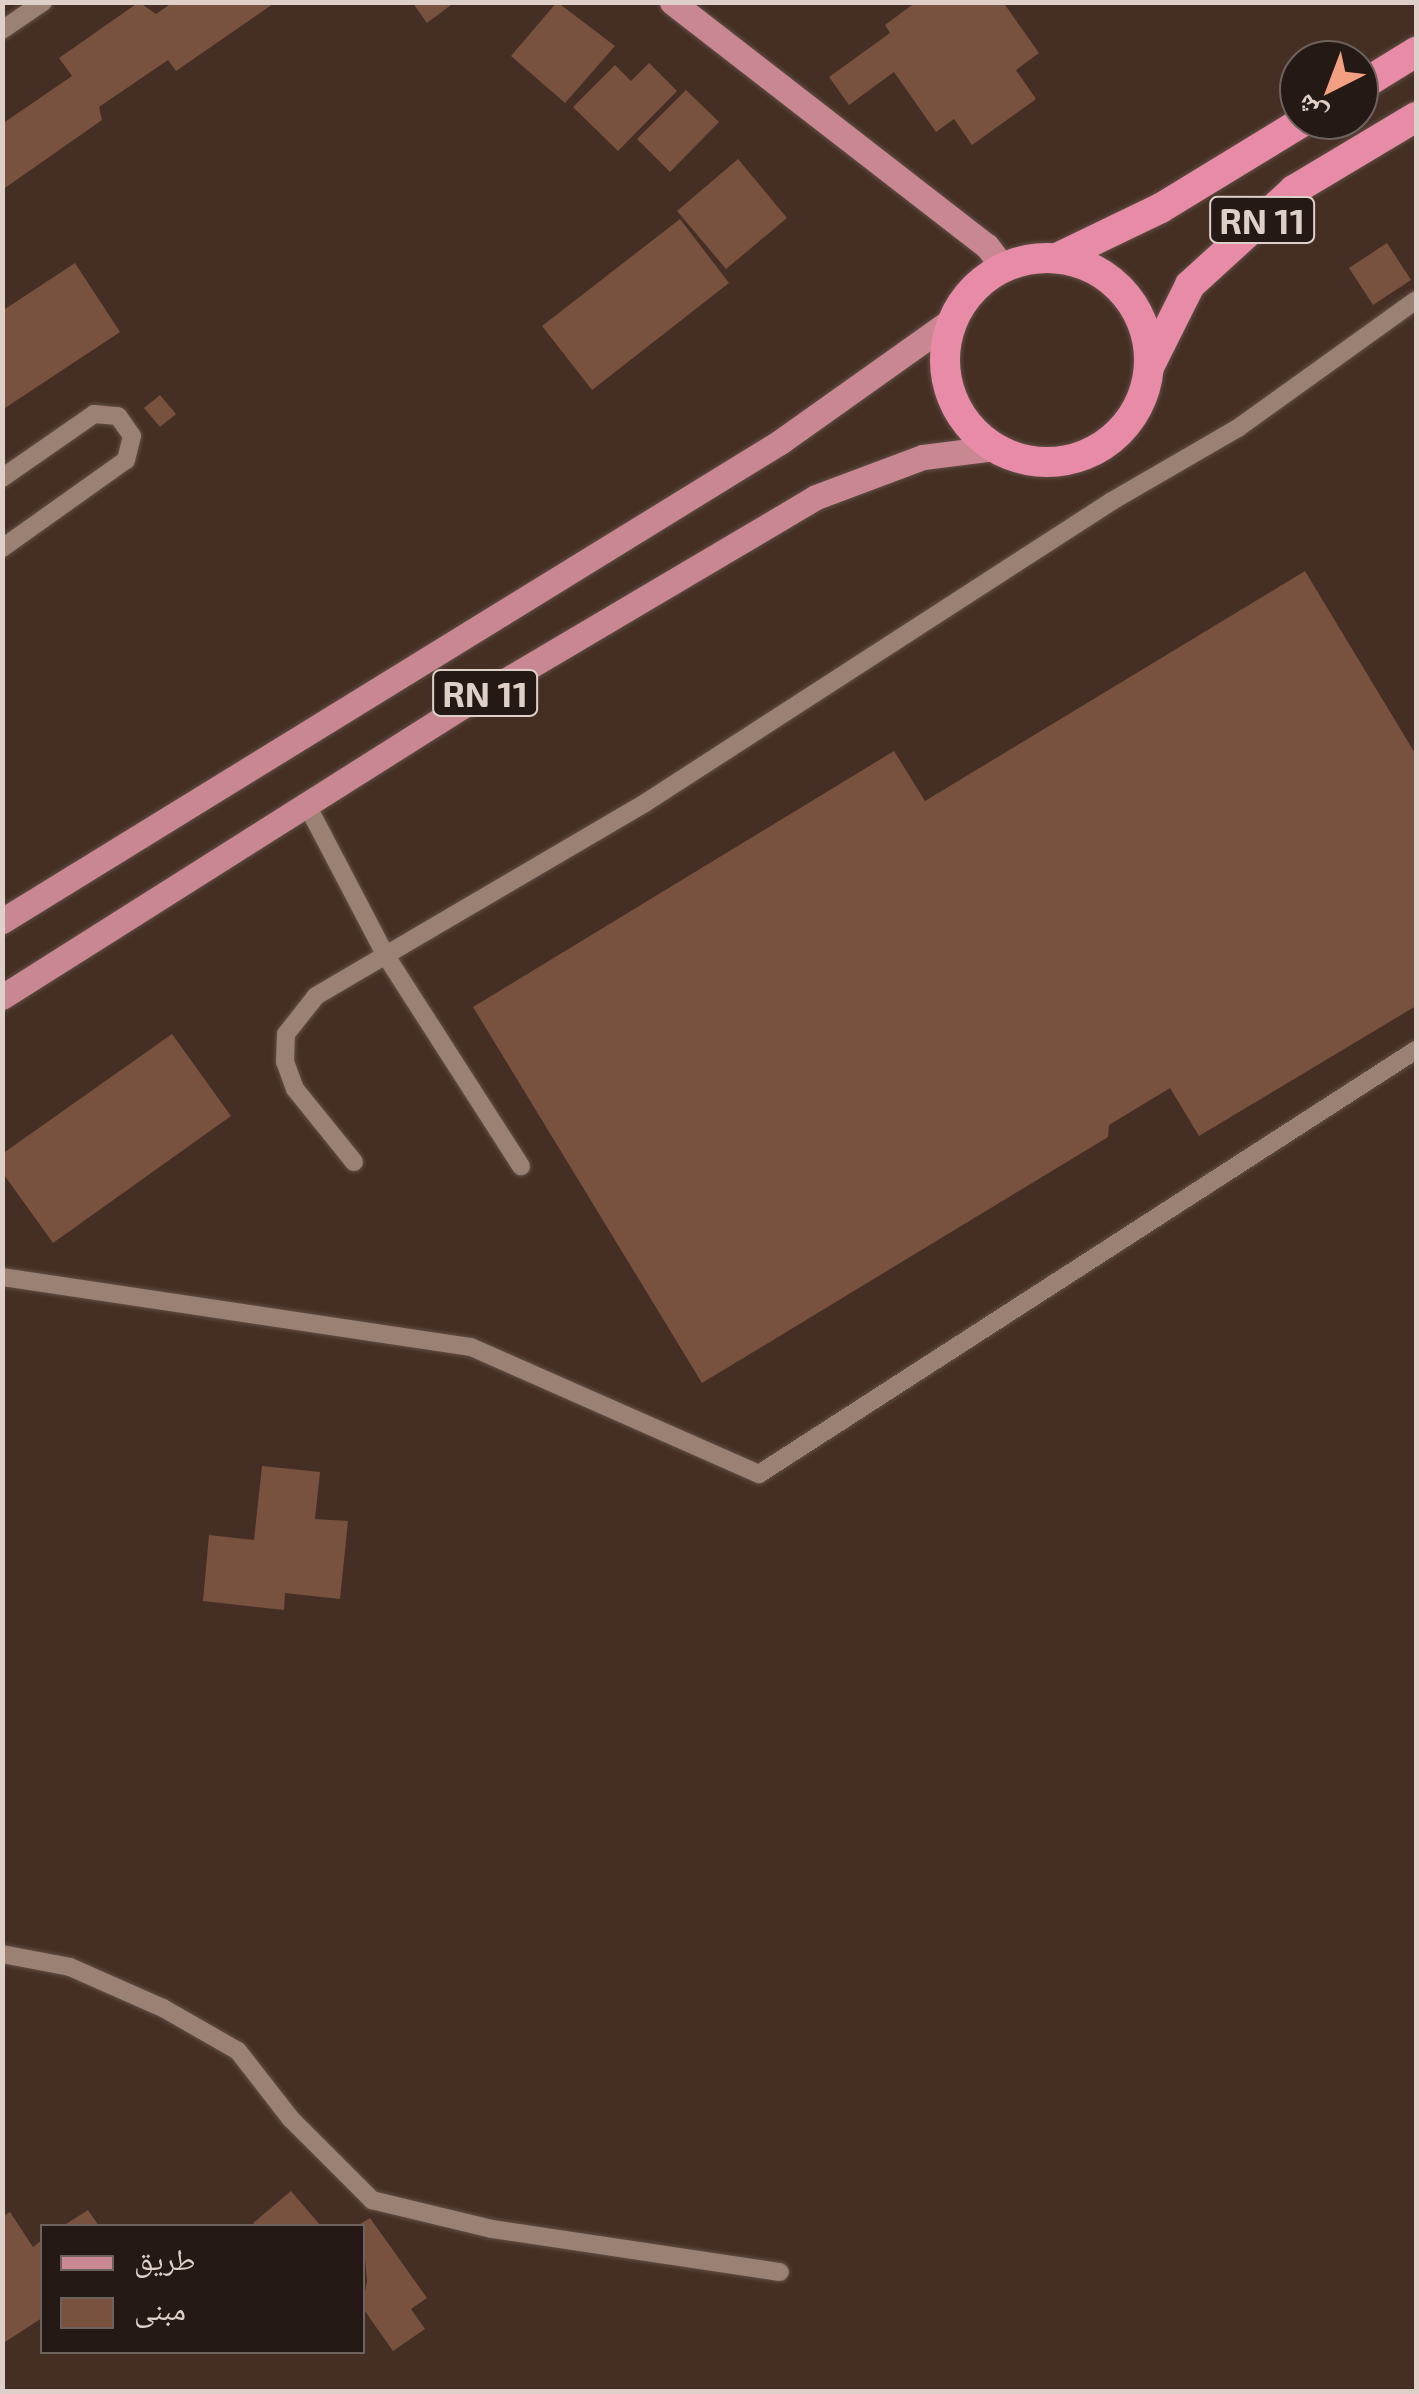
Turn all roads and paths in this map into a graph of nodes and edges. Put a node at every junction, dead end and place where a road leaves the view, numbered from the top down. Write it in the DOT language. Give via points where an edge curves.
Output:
graph roads {
  1 [pos="44,2"];
  2 [pos="672,2"];
  3 [pos="2,30"];
  4 [pos="1416,52"];
  5 [pos="1379,75"];
  6 [pos="1416,116"];
  7 [pos="1279,136"];
  8 [pos="1057,258"];
  9 [pos="1003,267"];
  10 [pos="1416,300"];
  11 [pos="952,319"];
  12 [pos="1150,365"];
  13 [pos="994,448"];
  14 [pos="2,478"];
  15 [pos="2,548"];
  16 [pos="307,805"];
  17 [pos="2,921"];
  18 [pos="386,956"];
  19 [pos="2,997"];
  20 [pos="1416,1050"];
  21 [pos="354,1162"];
  22 [pos="521,1166"];
  23 [pos="2,1277"];
  24 [pos="2,1954"];
  25 [pos="780,2272"];
  1 -- 3 [label="street"];
  2 -- 9 [label="main road" via="987,246"];
  4 -- 5 [label="highway"];
  6 -- 12 [label="highway, RN 11" via="1294,190 1190,285"];
  7 -- 8 [label="highway, RN 11" via="1161,208"];
  8 -- 9 [label="highway"];
  8 -- 12 [label="highway" via="1087,265 1114,282 1147,334"];
  9 -- 11 [label="highway" via="973,288"];
  10 -- 18 [label="street" via="1238,428 1112,501 645,803"];
  11 -- 13 [label="highway" via="944,354 949,391 966,424"];
  11 -- 17 [label="main road, RN 11" via="780,442"];
  12 -- 13 [label="highway" via="1142,399 1124,429 1096,451 1045,461"];
  13 -- 16 [label="main road, RN 11" via="923,457 816,497"];
  14 -- 15 [label="street" via="94,414 118,416 132,436 126,460"];
  16 -- 18 [label="street"];
  16 -- 19 [label="main road, RN 11"];
  18 -- 21 [label="street" via="316,996 286,1034 285,1062 295,1088"];
  18 -- 22 [label="street"];
  20 -- 23 [label="street" via="759,1474 471,1347"];
  24 -- 25 [label="street" via="70,1967 163,2008 238,2052 291,2120 372,2200 492,2229"];
}
